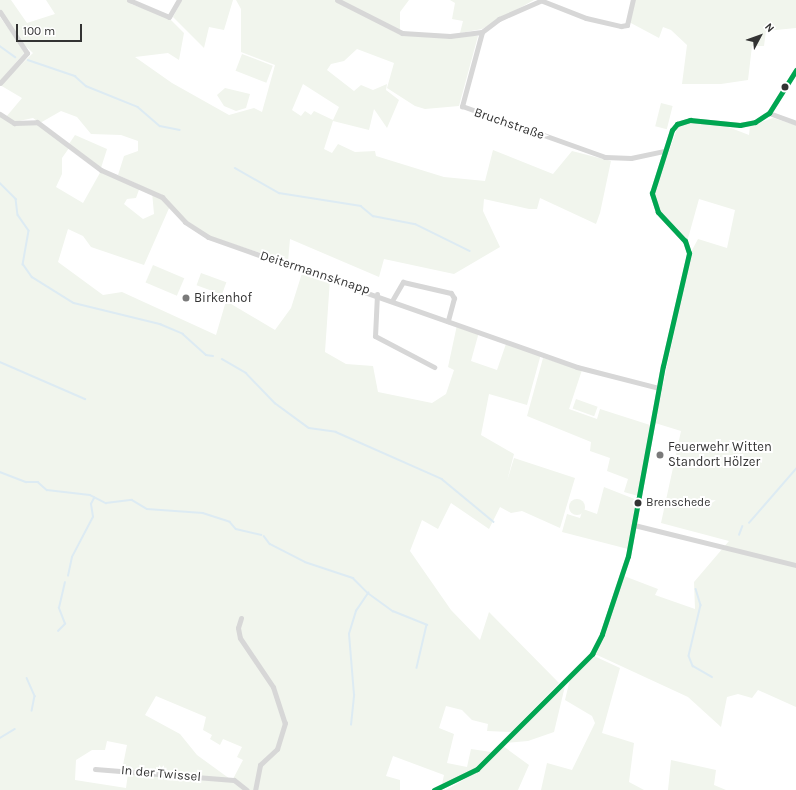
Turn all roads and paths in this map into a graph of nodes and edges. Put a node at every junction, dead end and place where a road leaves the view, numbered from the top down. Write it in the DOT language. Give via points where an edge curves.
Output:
graph roads {
  1 [pos="129,0"];
  2 [pos="179,0"];
  3 [pos="336,0"];
  4 [pos="540,0"];
  5 [pos="633,0"];
  6 [pos="0,12"];
  7 [pos="482,32"];
  8 [pos="796,70"];
  9 [pos="0,83"];
  10 [pos="768,113"];
  11 [pos="0,114"];
  12 [pos="796,123"];
  13 [pos="664,151"];
  14 [pos="377,294"];
  15 [pos="394,299"];
  16 [pos="448,321"];
  17 [pos="434,367"];
  18 [pos="659,388"];
  19 [pos="634,525"];
  20 [pos="796,565"];
  21 [pos="241,618"];
  22 [pos="95,769"];
  23 [pos="247,790"];
  24 [pos="255,790"];
  25 [pos="434,790"];
  1 -- 2 [label="street" via="169,17"];
  3 -- 7 [label="street" via="402,33 450,36"];
  4 -- 5 [label="street" via="586,18 621,26 627,25"];
  4 -- 7 [label="street" via="499,19"];
  6 -- 9 [label="street" via="27,53"];
  7 -- 13 [label="street, Bruchstraße" via="463,98 464,108 605,157 625,158"];
  8 -- 10 [label="street"];
  10 -- 12 [label="street"];
  10 -- 13 [label="street" via="748,124 690,120 677,124"];
  11 -- 14 [label="street, Deitermannsknapp" via="14,123 37,122 102,170 162,197 185,222 208,237"];
  13 -- 18 [label="street" via="653,185 653,198 658,212 685,241 689,254"];
  14 -- 15 [label="street, Deitermannsknapp"];
  14 -- 17 [label="street" via="375,336"];
  15 -- 16 [label="street, Deitermannsknapp"];
  15 -- 16 [label="street" via="403,282 451,293 454,298"];
  16 -- 18 [label="street, Deitermannsknapp" via="577,367"];
  18 -- 19 [label="street"];
  19 -- 20 [label="street"];
  19 -- 25 [label="street" via="626,564 595,651 478,769"];
  21 -- 24 [label="street" via="238,628 240,638 273,687 285,723 277,749 260,765"];
  22 -- 23 [label="street, In der Twissel" via="234,780"];
}
